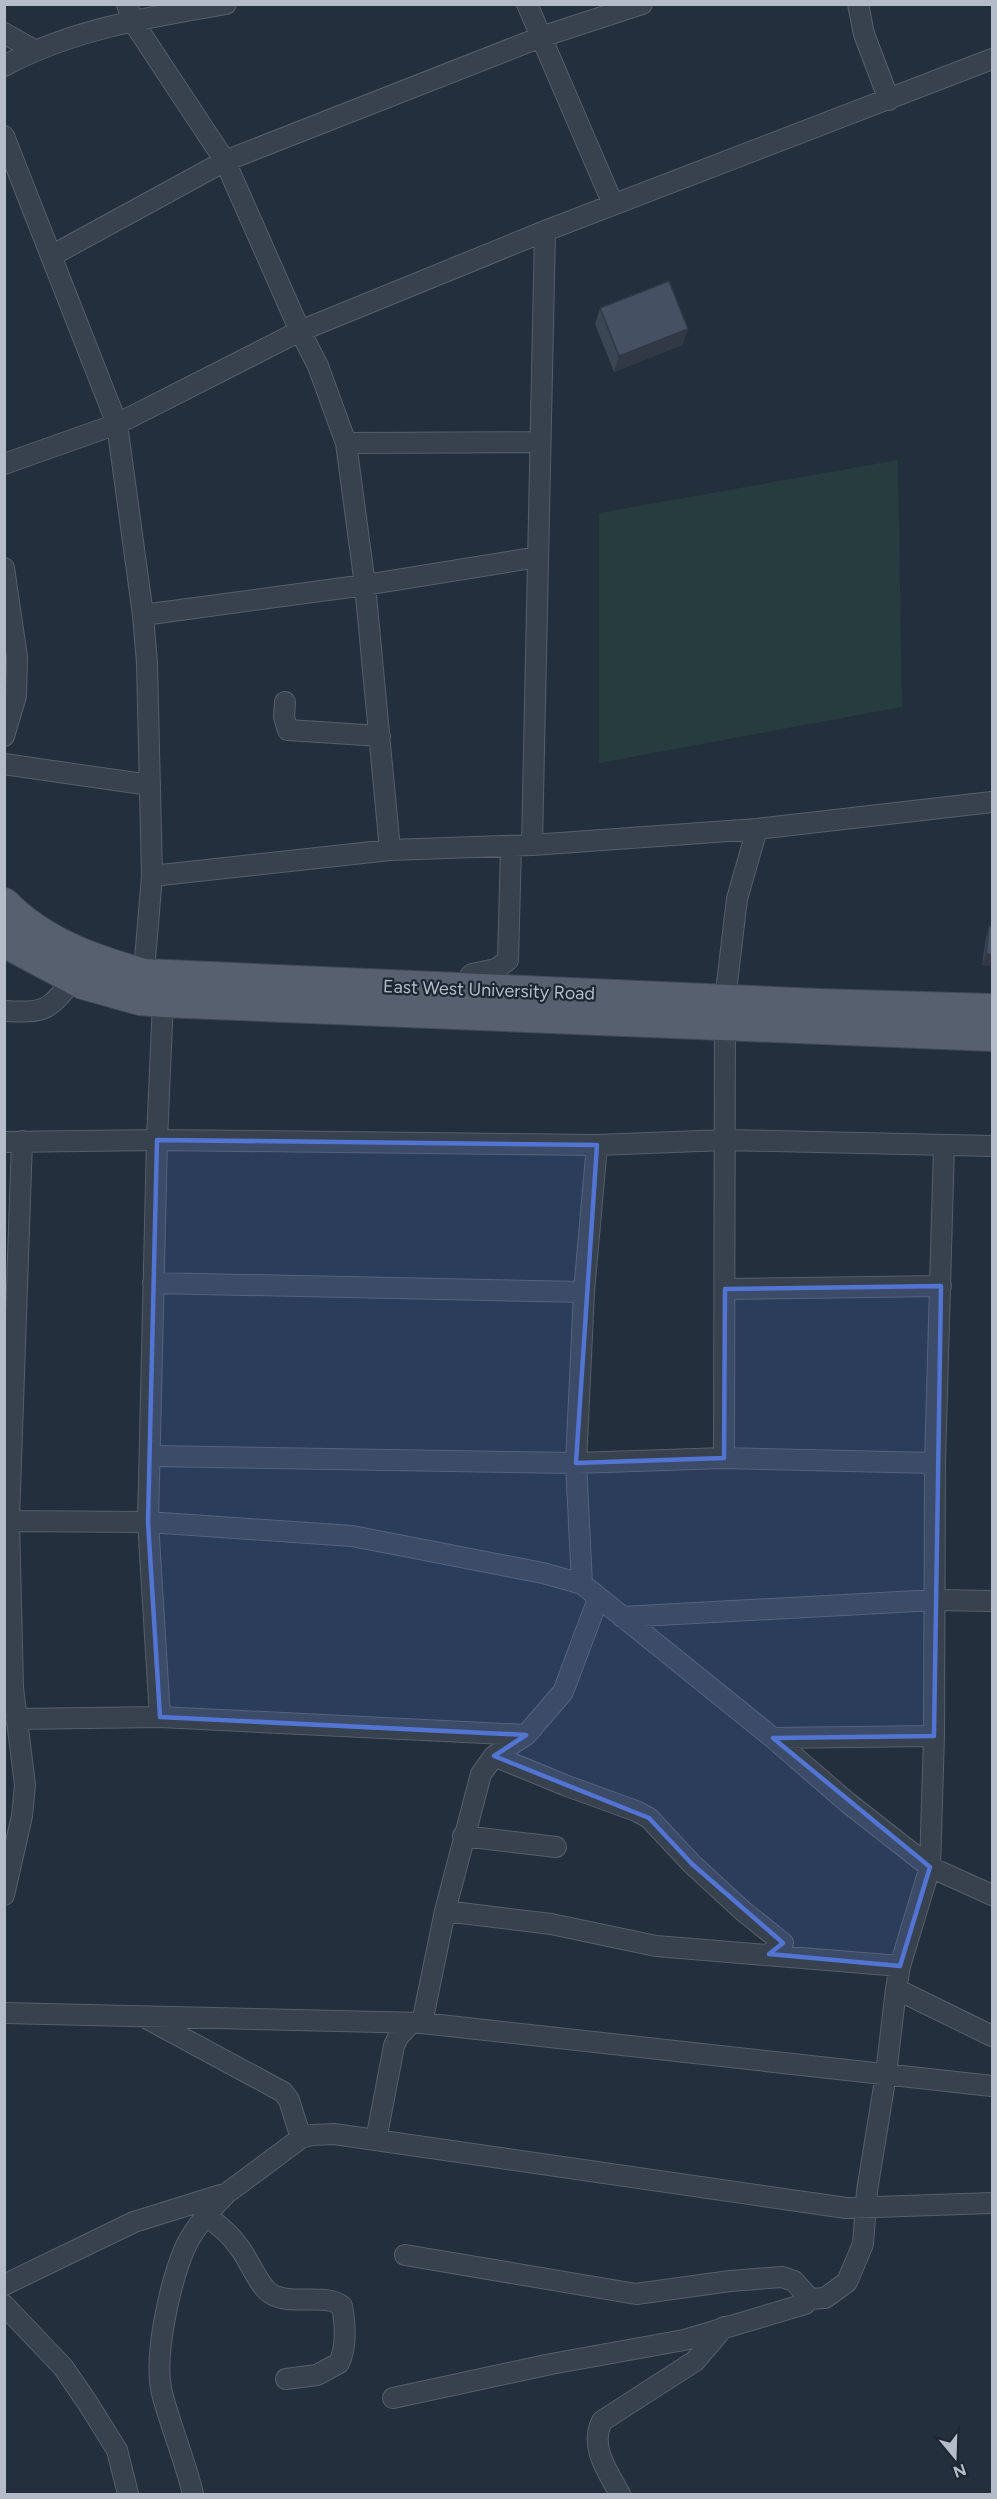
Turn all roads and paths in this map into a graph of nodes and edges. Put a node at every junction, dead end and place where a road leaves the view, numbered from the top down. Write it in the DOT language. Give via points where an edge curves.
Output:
graph roads {
  1 [pos="226,4"];
  2 [pos="527,4"];
  3 [pos="642,4"];
  4 [pos="858,4"];
  5 [pos="130,12"];
  6 [pos="4,33"];
  7 [pos="541,37"];
  8 [pos="34,50"];
  9 [pos="993,59"];
  10 [pos="4,66"];
  11 [pos="889,100"];
  12 [pos="4,136"];
  13 [pos="225,161"];
  14 [pos="613,204"];
  15 [pos="545,231"];
  16 [pos="51,256"];
  17 [pos="300,331"];
  18 [pos="117,424"];
  19 [pos="540,442"];
  20 [pos="346,443"];
  21 [pos="4,464"];
  22 [pos="538,556"];
  23 [pos="4,568"];
  24 [pos="365,585"];
  25 [pos="143,615"];
  26 [pos="285,702"];
  27 [pos="4,736"];
  28 [pos="380,736"];
  29 [pos="4,764"];
  30 [pos="150,785"];
  31 [pos="993,802"];
  32 [pos="757,830"];
  33 [pos="532,845"];
  34 [pos="511,846"];
  35 [pos="390,850"];
  36 [pos="152,876"];
  37 [pos="4,904"];
  38 [pos="4,941"];
  39 [pos="74,979"];
  40 [pos="461,988"];
  41 [pos="149,991"];
  42 [pos="993,1010"];
  43 [pos="4,1011"];
  44 [pos="725,1012"];
  45 [pos="993,1035"];
  46 [pos="157,1140"];
  47 [pos="725,1140"];
  48 [pos="13,1142"];
  49 [pos="597,1144"];
  50 [pos="944,1145"];
  51 [pos="993,1146"];
  52 [pos="153,1282"];
  53 [pos="941,1286"];
  54 [pos="725,1290"];
  55 [pos="584,1292"];
  56 [pos="151,1456"];
  57 [pos="724,1458"];
  58 [pos="576,1463"];
  59 [pos="935,1463"];
  60 [pos="7,1520"];
  61 [pos="148,1522"];
  62 [pos="582,1584"];
  63 [pos="598,1599"];
  64 [pos="935,1600"];
  65 [pos="993,1601"];
  66 [pos="622,1617"];
  67 [pos="160,1717"];
  68 [pos="13,1729"];
  69 [pos="526,1735"];
  70 [pos="934,1736"];
  71 [pos="773,1738"];
  72 [pos="494,1756"];
  73 [pos="463,1836"];
  74 [pos="556,1847"];
  75 [pos="930,1867"];
  76 [pos="6,1883"];
  77 [pos="993,1895"];
  78 [pos="445,1911"];
  79 [pos="769,1954"];
  80 [pos="900,1965"];
  81 [pos="896,1989"];
  82 [pos="4,2013"];
  83 [pos="142,2016"];
  84 [pos="417,2023"];
  85 [pos="993,2036"];
  86 [pos="886,2074"];
  87 [pos="993,2086"];
  88 [pos="302,2138"];
  89 [pos="376,2140"];
  90 [pos="227,2193"];
  91 [pos="993,2203"];
  92 [pos="867,2207"];
  93 [pos="206,2215"];
  94 [pos="405,2255"];
  95 [pos="4,2285"];
  96 [pos="810,2299"];
  97 [pos="4,2305"];
  98 [pos="724,2327"];
  99 [pos="286,2379"];
  100 [pos="393,2398"];
  101 [pos="128,2494"];
  102 [pos="193,2494"];
  103 [pos="620,2494"];
  1 -- 5 [label="street"];
  2 -- 7 [label="street"];
  3 -- 7 [label="street"];
  4 -- 11 [label="street" via="864,34"];
  5 -- 8 [label="street"];
  5 -- 13 [label="street"];
  6 -- 8 [label="street"];
  7 -- 13 [label="street"];
  7 -- 14 [label="street"];
  8 -- 10 [label="street"];
  9 -- 11 [label="street"];
  11 -- 14 [label="street"];
  12 -- 16 [label="street"];
  13 -- 16 [label="street"];
  13 -- 17 [label="street"];
  14 -- 15 [label="street"];
  15 -- 17 [label="street"];
  15 -- 19 [label="street"];
  16 -- 18 [label="street"];
  17 -- 18 [label="street"];
  17 -- 20 [label="street" via="318,366"];
  18 -- 21 [label="street"];
  18 -- 25 [label="street"];
  19 -- 20 [label="street"];
  19 -- 22 [label="street"];
  20 -- 24 [label="street"];
  22 -- 24 [label="street"];
  22 -- 33 [label="street"];
  23 -- 27 [label="street" via="17,657 16,696"];
  24 -- 25 [label="street"];
  24 -- 28 [label="street"];
  25 -- 30 [label="street"];
  26 -- 28 [label="street" via="288,730"];
  28 -- 35 [label="street"];
  29 -- 30 [label="street"];
  30 -- 36 [label="street"];
  31 -- 32 [label="street"];
  32 -- 33 [label="street"];
  32 -- 44 [label="street" via="737,898"];
  33 -- 34 [label="street"];
  34 -- 35 [label="street"];
  34 -- 40 [label="street" via="508,960 496,969 471,974"];
  35 -- 36 [label="street"];
  36 -- 41 [label="street"];
  37 -- 41 [label="main road, East West University Road" via="47,939 113,966"];
  38 -- 39 [label="main road, East West University Road"];
  39 -- 41 [label="main road, East West University Road" via="106,991"];
  39 -- 43 [label="street" via="45,1010"];
  40 -- 41 [label="main road, East West University Road"];
  40 -- 44 [label="main road, East West University Road"];
  41 -- 44 [label="main road, East West University Road"];
  41 -- 46 [label="street"];
  42 -- 44 [label="main road, East West University Road"];
  44 -- 45 [label="main road, East West University Road"];
  44 -- 47 [label="street"];
  46 -- 48 [label="street"];
  46 -- 49 [label="street"];
  46 -- 52 [label="street"];
  47 -- 49 [label="street"];
  47 -- 50 [label="street"];
  47 -- 54 [label="street"];
  48 -- 60 [label="street"];
  49 -- 55 [label="street"];
  50 -- 51 [label="street"];
  50 -- 53 [label="street"];
  52 -- 55 [label="street"];
  52 -- 56 [label="street"];
  53 -- 54 [label="street"];
  53 -- 59 [label="street"];
  54 -- 57 [label="street"];
  55 -- 58 [label="street"];
  56 -- 58 [label="street"];
  56 -- 61 [label="street"];
  57 -- 58 [label="street"];
  57 -- 59 [label="street"];
  58 -- 62 [label="street"];
  59 -- 64 [label="street"];
  60 -- 61 [label="street"];
  60 -- 68 [label="street"];
  61 -- 62 [label="street" via="352,1536"];
  61 -- 67 [label="street"];
  62 -- 63 [label="street"];
  63 -- 66 [label="street"];
  63 -- 69 [label="street" via="564,1692"];
  64 -- 65 [label="street"];
  64 -- 66 [label="street"];
  64 -- 70 [label="street"];
  66 -- 71 [label="street"];
  67 -- 68 [label="street"];
  67 -- 69 [label="street"];
  68 -- 76 [label="street" via="25,1785"];
  69 -- 72 [label="street"];
  70 -- 71 [label="street"];
  70 -- 75 [label="street"];
  71 -- 75 [label="street"];
  72 -- 73 [label="street" via="481,1774"];
  72 -- 79 [label="street" via="649,1818 692,1864 783,1943"];
  73 -- 74 [label="street"];
  73 -- 78 [label="street"];
  75 -- 77 [label="street"];
  75 -- 80 [label="street"];
  78 -- 79 [label="street" via="551,1924 656,1946"];
  78 -- 84 [label="street"];
  79 -- 80 [label="street"];
  80 -- 81 [label="street"];
  81 -- 85 [label="street"];
  81 -- 86 [label="street"];
  82 -- 83 [label="street"];
  83 -- 84 [label="street"];
  83 -- 88 [label="street" via="283,2092"];
  84 -- 86 [label="street"];
  84 -- 89 [label="street" via="398,2037 394,2046"];
  86 -- 87 [label="street"];
  86 -- 92 [label="street"];
  88 -- 89 [label="street" via="334,2134"];
  88 -- 90 [label="street"];
  89 -- 92 [label="street" via="846,2208"];
  90 -- 93 [label="street"];
  90 -- 95 [label="street" via="134,2222"];
  91 -- 92 [label="street"];
  92 -- 96 [label="street" via="863,2244 847,2282 825,2298"];
  93 -- 99 [label="street" via="239,2247 268,2293 284,2299 334,2302 342,2306 343,2350 339,2363 317,2375"];
  93 -- 102 [label="street" via="184,2248 168,2301 161,2350 162,2391"];
  94 -- 96 [label="street" via="636,2294 782,2277 794,2281"];
  96 -- 98 [label="street" via="805,2304"];
  97 -- 101 [label="street" via="63,2367 87,2402 117,2451"];
  98 -- 100 [label="street" via="684,2340"];
  98 -- 103 [label="street" via="695,2361 602,2421 596,2442"];
}
